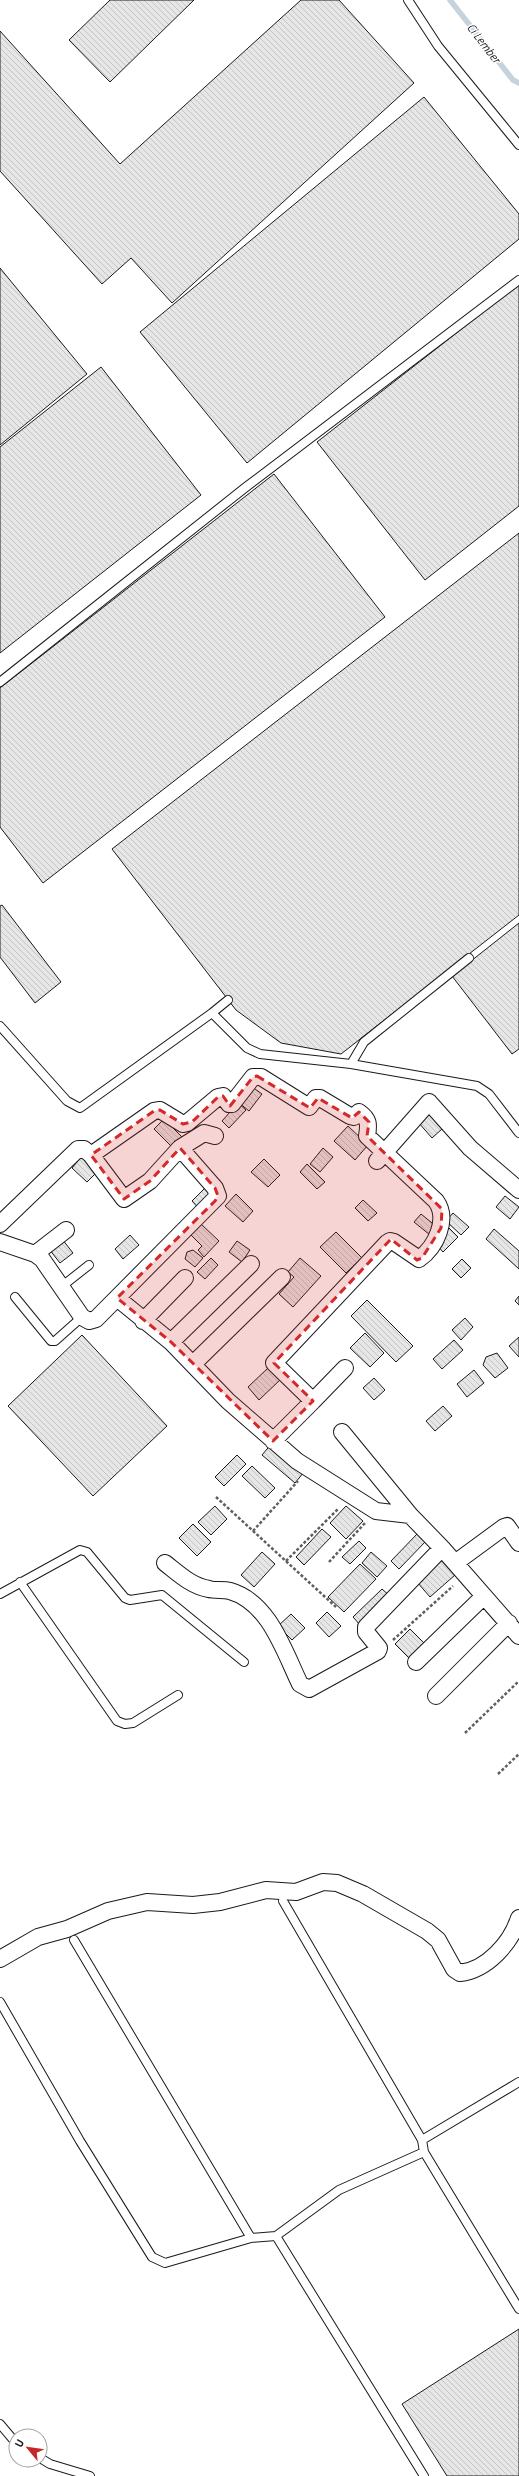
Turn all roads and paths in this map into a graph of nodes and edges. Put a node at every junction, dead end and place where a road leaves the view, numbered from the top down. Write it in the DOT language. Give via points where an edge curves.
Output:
graph roads {
  1 [pos="408,0"];
  2 [pos="519,145"];
  3 [pos="519,280"];
  4 [pos="0,682"];
  5 [pos="469,958"];
  6 [pos="228,1000"];
  7 [pos="212,1013"];
  8 [pos="0,1026"];
  9 [pos="351,1064"];
  10 [pos="519,1132"];
  11 [pos="215,1136"];
  12 [pos="180,1148"];
  13 [pos="90,1155"];
  14 [pos="380,1157"];
  15 [pos="519,1190"];
  16 [pos="0,1224"];
  17 [pos="66,1230"];
  18 [pos="0,1242"];
  19 [pos="35,1254"];
  20 [pos="251,1264"];
  21 [pos="89,1265"];
  22 [pos="282,1277"];
  23 [pos="184,1278"];
  24 [pos="61,1287"];
  25 [pos="15,1297"];
  26 [pos="117,1298"];
  27 [pos="82,1317"];
  28 [pos="143,1321"];
  29 [pos="171,1342"];
  30 [pos="194,1364"];
  31 [pos="345,1368"];
  32 [pos="313,1400"];
  33 [pos="342,1432"];
  34 [pos="273,1441"];
  35 [pos="308,1469"];
  36 [pos="351,1496"];
  37 [pos="216,1497"];
  38 [pos="376,1511"];
  39 [pos="410,1515"];
  40 [pos="253,1531"];
  41 [pos="519,1543"];
  42 [pos="442,1548"];
  43 [pos="286,1561"];
  44 [pos="329,1562"];
  45 [pos="165,1563"];
  46 [pos="460,1569"];
  47 [pos="20,1582"];
  48 [pos="0,1594"];
  49 [pos="484,1596"];
  50 [pos="336,1607"];
  51 [pos="509,1623"];
  52 [pos="519,1636"];
  53 [pos="378,1652"];
  54 [pos="244,1662"];
  55 [pos="416,1662"];
  56 [pos="519,1681"];
  57 [pos="178,1695"];
  58 [pos="436,1696"];
  59 [pos="465,1733"];
  60 [pos="519,1754"];
  61 [pos="498,1774"];
  62 [pos="283,1901"];
  63 [pos="519,1918"];
  64 [pos="74,1940"];
  65 [pos="0,1959"];
  66 [pos="0,2002"];
  67 [pos="519,2082"];
  68 [pos="422,2140"];
  69 [pos="424,2152"];
  70 [pos="276,2236"];
  71 [pos="251,2238"];
  72 [pos="519,2308"];
  73 [pos="0,2424"];
  74 [pos="8,2434"];
  75 [pos="48,2463"];
  76 [pos="90,2476"];
  77 [pos="424,2476"];
  1 -- 2 [label="lane" via="438,46"];
  3 -- 4 [label="lane" via="246,487"];
  5 -- 9 [label="lane" via="364,1042"];
  6 -- 7 [label="lane"];
  7 -- 8 [label="lane" via="80,1108 68,1102"];
  7 -- 9 [label="lane" via="248,1048 260,1054"];
  9 -- 10 [label="lane" via="477,1086 489,1094"];
  11 -- 12 [label="street" via="204,1133"];
  12 -- 13 [label="street" via="150,1181 124,1199"];
  12 -- 26 [label="street" via="215,1188 218,1196"];
  13 -- 14 [label="street" via="154,1111 160,1110 184,1124 192,1122 218,1098 223,1096 232,1104 253,1077 257,1076 309,1107 318,1098 350,1116 359,1112 369,1122 367,1136"];
  13 -- 16 [label="street" via="84,1149 78,1149"];
  14 -- 15 [label="street" via="427,1102 431,1102 470,1148"];
  14 -- 32 [label="street" via="436,1201 442,1209 441,1228 419,1259 394,1242 386,1243 274,1363"];
  17 -- 19 [label="street"];
  18 -- 19 [label="street"];
  19 -- 24 [label="street" via="42,1259"];
  20 -- 29 [label="street"];
  21 -- 24 [label="lane"];
  22 -- 30 [label="street"];
  23 -- 28 [label="street"];
  24 -- 27 [label="street"];
  25 -- 27 [label="lane" via="51,1341 55,1341"];
  26 -- 27 [label="street" via="96,1319 89,1321"];
  26 -- 28 [label="street"];
  28 -- 29 [label="street"];
  29 -- 30 [label="street"];
  30 -- 34 [label="street" via="228,1401"];
  31 -- 32 [label="street"];
  32 -- 34 [label="street"];
  33 -- 39 [label="street"];
  34 -- 35 [label="street"];
  35 -- 36 [label="street"];
  35 -- 40 [label="path"];
  36 -- 38 [label="street"];
  36 -- 43 [label="path"];
  37 -- 40 [label="path"];
  38 -- 39 [label="street"];
  38 -- 44 [label="path"];
  39 -- 42 [label="street"];
  40 -- 43 [label="path"];
  41 -- 46 [label="street" via="507,1526 504,1527"];
  42 -- 46 [label="street"];
  42 -- 53 [label="street" via="366,1627 366,1632 379,1648"];
  43 -- 50 [label="path"];
  45 -- 53 [label="street" via="195,1586 210,1590 229,1590 245,1598 263,1614 269,1620 304,1688 309,1689"];
  46 -- 49 [label="street"];
  46 -- 53 [label="path" via="402,1633"];
  47 -- 48 [label="lane"];
  47 -- 54 [label="lane" via="76,1551 87,1552 125,1598 130,1600 162,1595"];
  47 -- 57 [label="lane" via="117,1721 133,1723"];
  49 -- 51 [label="street"];
  49 -- 55 [label="street"];
  51 -- 52 [label="street"];
  51 -- 58 [label="street"];
  56 -- 59 [label="path"];
  60 -- 61 [label="path"];
  62 -- 68 [label="lane"];
  63 -- 65 [label="street" via="510,1939 485,1964 461,1973 454,1969 438,1940 427,1931 363,1894 337,1883 323,1882 296,1892 266,1890 220,1902 193,1905 147,1902 108,1911 67,1929 38,1937"];
  64 -- 71 [label="lane"];
  66 -- 71 [label="lane" via="148,2254 165,2263"];
  67 -- 68 [label="lane"];
  68 -- 69 [label="lane"];
  69 -- 70 [label="lane" via="339,2190"];
  69 -- 72 [label="lane"];
  70 -- 71 [label="lane"];
  70 -- 77 [label="lane"];
  73 -- 74 [label="lane"];
  75 -- 76 [label="lane"];
}
